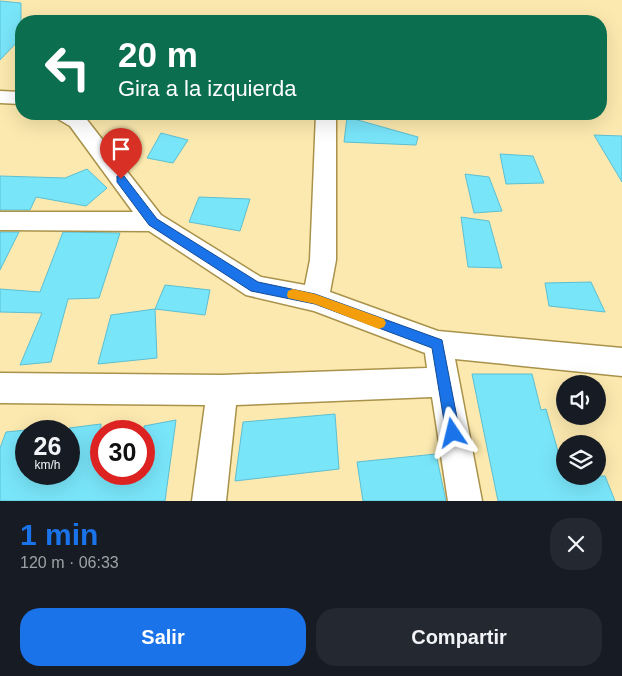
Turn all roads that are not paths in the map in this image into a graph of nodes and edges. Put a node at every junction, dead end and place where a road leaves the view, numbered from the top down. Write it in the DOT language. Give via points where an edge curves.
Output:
graph roads {
  1 [pos="0,97"];
  2 [pos="15,98"];
  3 [pos="75,120"];
  4 [pos="326,120"];
  5 [pos="0,222"];
  6 [pos="153,222"];
  7 [pos="315,299"];
  8 [pos="438,344"];
  9 [pos="622,362"];
  10 [pos="444,382"];
  11 [pos="0,388"];
  12 [pos="222,390"];
  13 [pos="209,501"];
  14 [pos="465,501"];
  1 -- 2 [label="street"];
  3 -- 6 [label="street"];
  4 -- 7 [label="street" via="323,260"];
  5 -- 6 [label="street"];
  6 -- 7 [label="street" via="255,287"];
  7 -- 8 [label="street"];
  8 -- 9 [label="street"];
  8 -- 10 [label="street"];
  10 -- 12 [label="street"];
  10 -- 14 [label="street"];
  11 -- 12 [label="street"];
  12 -- 13 [label="street"];
}
